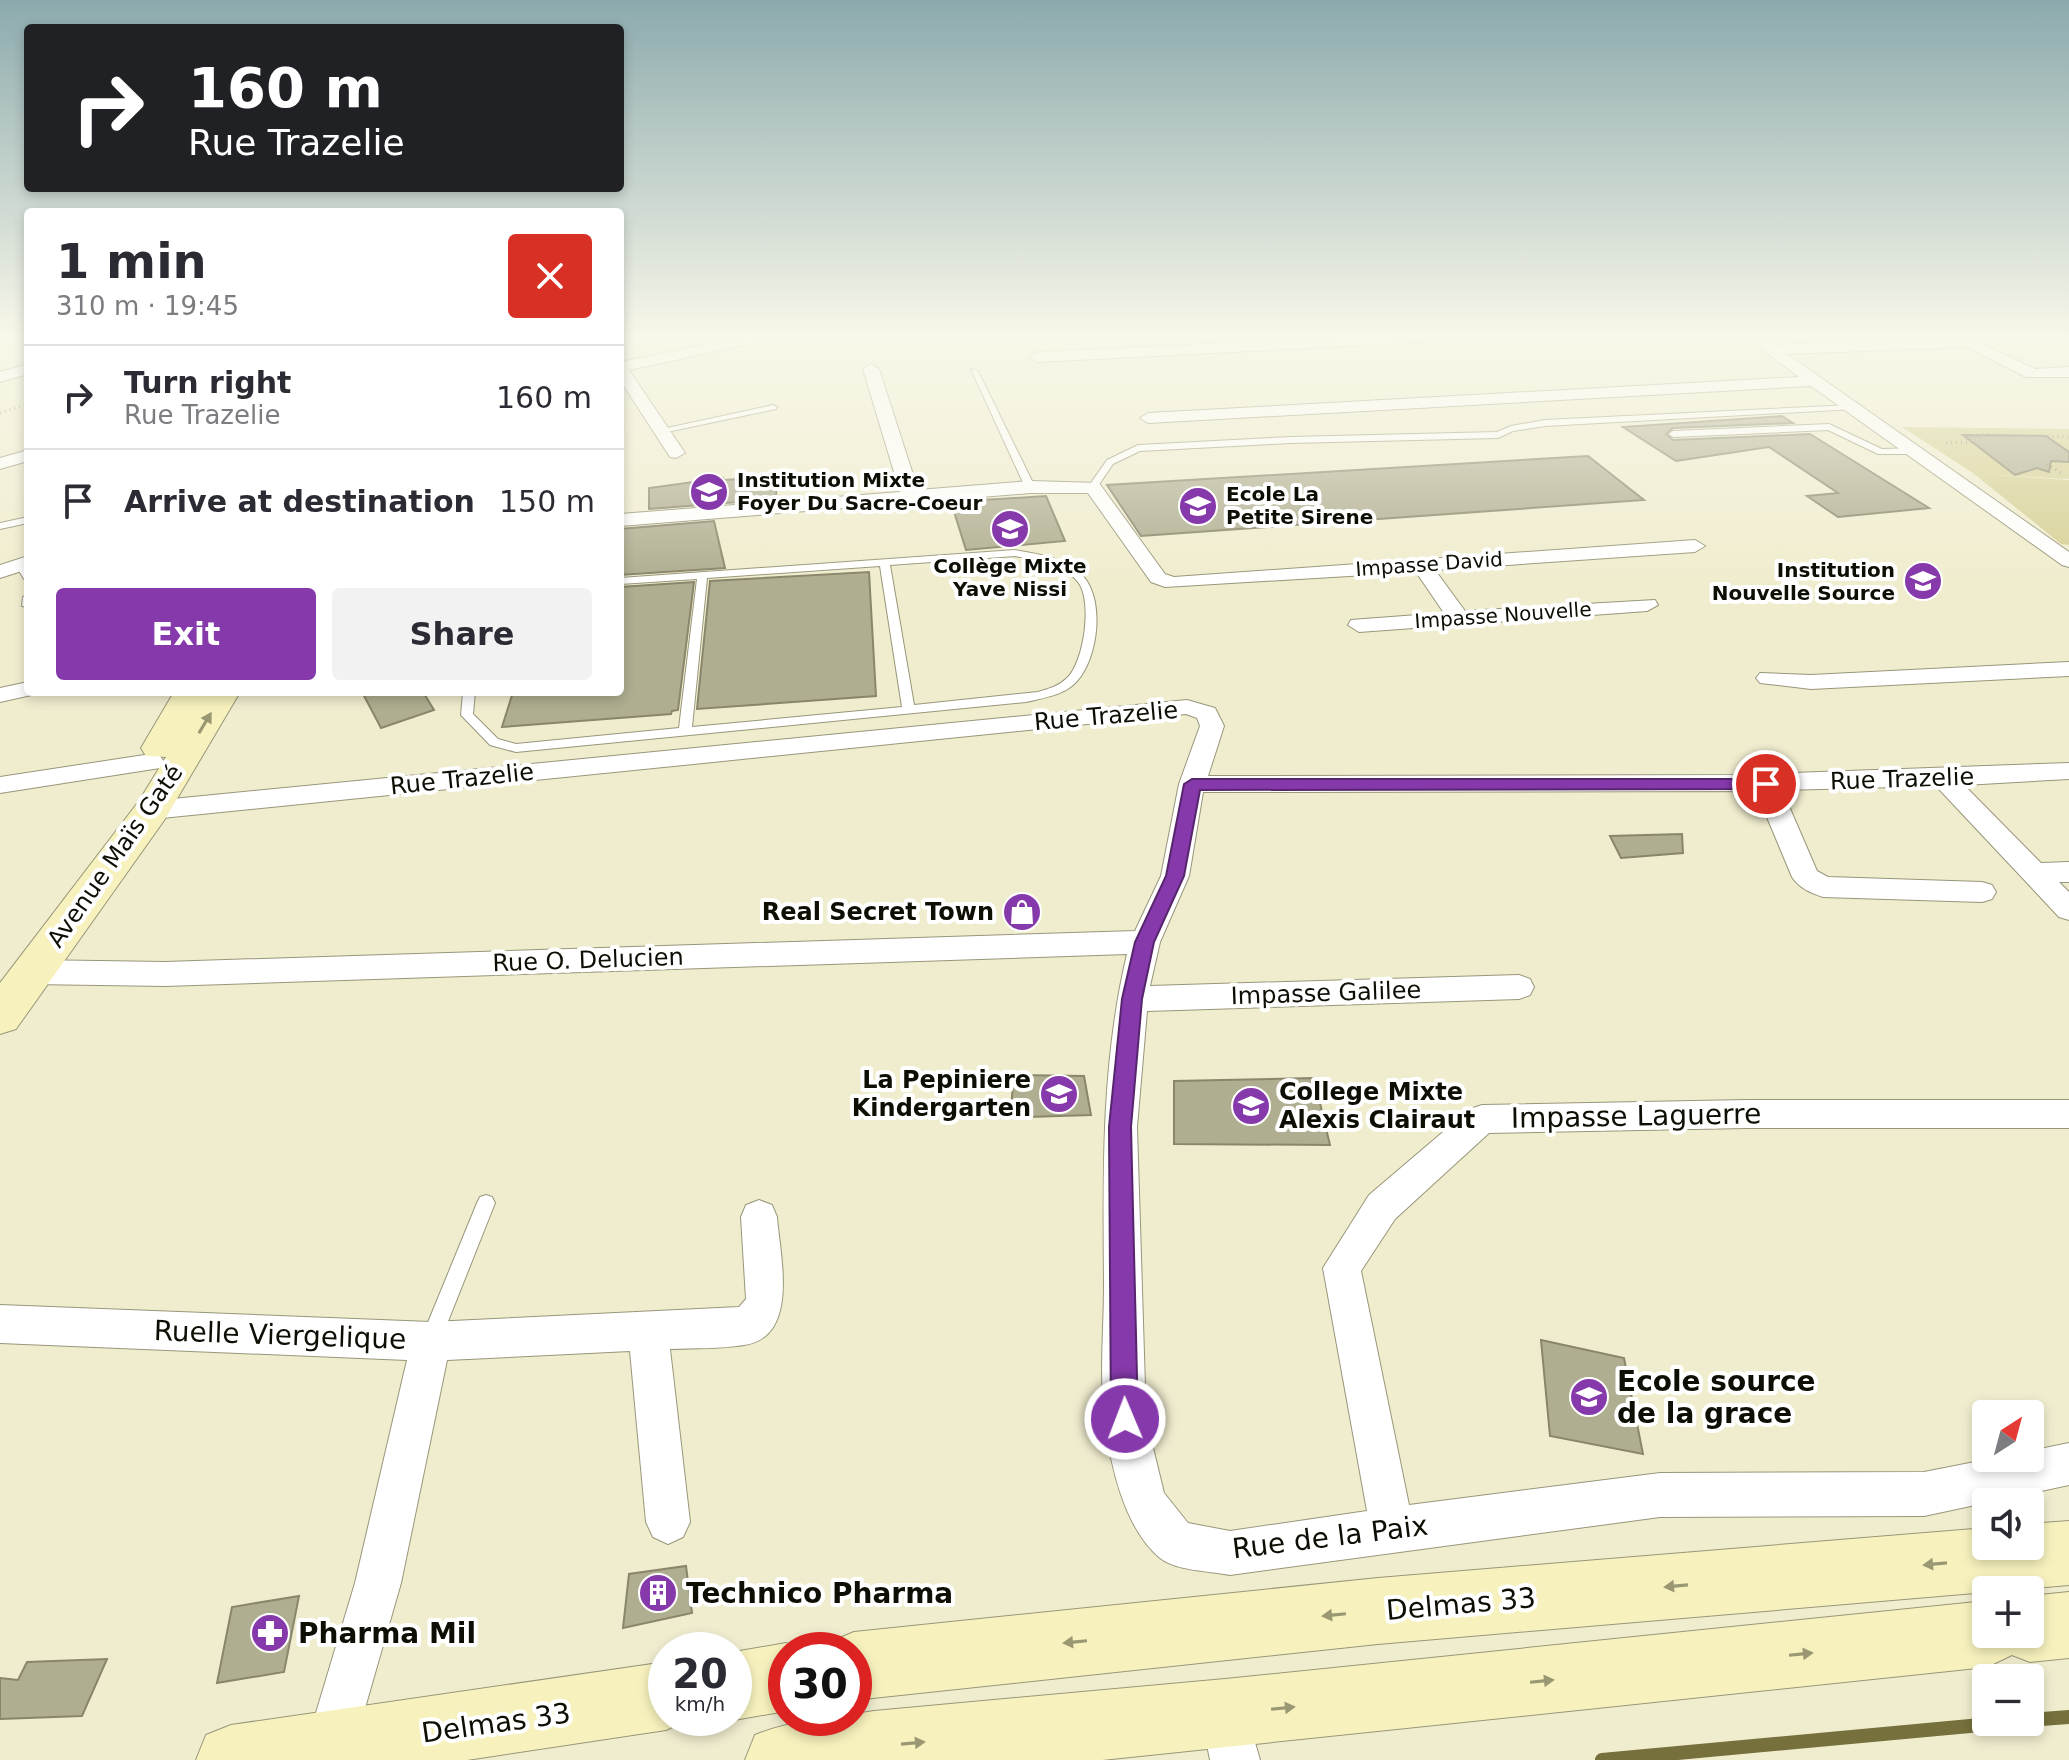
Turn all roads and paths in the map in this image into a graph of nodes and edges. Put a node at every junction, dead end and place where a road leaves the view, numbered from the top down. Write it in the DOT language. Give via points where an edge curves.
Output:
graph roads {
  1 [pos="652,415"];
  2 [pos="734,415"];
  3 [pos="885,415"];
  4 [pos="995,415"];
  5 [pos="1200,415"];
  6 [pos="1696,415"];
  7 [pos="1864,415"];
  8 [pos="1148,418"];
  9 [pos="662,430"];
  10 [pos="1673,434"];
  11 [pos="2069,439"];
  12 [pos="1946,443"];
  13 [pos="1915,451"];
  14 [pos="676,453"];
  15 [pos="24,456"];
  16 [pos="0,464"];
  17 [pos="2047,464"];
  18 [pos="2062,474"];
  19 [pos="1030,487"];
  20 [pos="1093,487"];
  21 [pos="911,497"];
  22 [pos="624,520"];
  23 [pos="24,521"];
  24 [pos="0,526"];
  25 [pos="1695,546"];
  26 [pos="2069,561"];
  27 [pos="885,563"];
  28 [pos="1421,565"];
  29 [pos="24,568"];
  30 [pos="0,572"];
  31 [pos="702,576"];
  32 [pos="624,581"];
  33 [pos="1647,605"];
  34 [pos="1459,618"];
  35 [pos="1359,625"];
  36 [pos="2069,669"];
  37 [pos="1768,678"];
  38 [pos="24,690"];
  39 [pos="0,695"];
  40 [pos="189,696"];
  41 [pos="221,696"];
  42 [pos="469,696"];
  43 [pos="908,708"];
  44 [pos="685,732"];
  45 [pos="151,762"];
  46 [pos="2069,771"];
  47 [pos="1944,779"];
  48 [pos="1192,784"];
  49 [pos="1766,784"];
  50 [pos="0,785"];
  51 [pos="152,810"];
  52 [pos="2069,872"];
  53 [pos="2032,873"];
  54 [pos="1982,892"];
  55 [pos="2069,910"];
  56 [pos="1145,942"];
  57 [pos="16,971"];
  58 [pos="1519,987"];
  59 [pos="1132,999"];
  60 [pos="0,1016"];
  61 [pos="2069,1114"];
  62 [pos="486,1203"];
  63 [pos="759,1217"];
  64 [pos="0,1324"];
  65 [pos="648,1331"];
  66 [pos="431,1341"];
  67 [pos="2069,1464"];
  68 [pos="668,1522"];
  69 [pos="1392,1529"];
  70 [pos="2069,1553"];
  71 [pos="2069,1625"];
  72 [pos="2044,1628"];
  73 [pos="1972,1636"];
  74 [pos="872,1664"];
  75 [pos="648,1699"];
  76 [pos="1230,1737"];
  77 [pos="331,1747"];
  78 [pos="231,1760"];
  79 [pos="780,1760"];
  1 -- 9 [label="street"];
  2 -- 9 [label="lane"];
  3 -- 21 [label="street"];
  4 -- 19 [label="lane"];
  5 -- 8 [label="street"];
  6 -- 20 [label="lane" via="1545,423 1498,435 1138,448 1110,462"];
  7 -- 13 [label="street"];
  9 -- 14 [label="street"];
  10 -- 13 [label="lane" via="1829,427 1881,452"];
  11 -- 12 [label="path" via="1980,434 1983,437 1964,436 1971,442"];
  13 -- 26 [label="street"];
  15 -- 16 [label="street"];
  17 -- 18 [label="path"];
  19 -- 20 [label="street"];
  19 -- 21 [label="street"];
  20 -- 28 [label="street, Impasse David" via="1164,581"];
  21 -- 22 [label="street"];
  23 -- 24 [label="lane"];
  25 -- 28 [label="street, Impasse David"];
  27 -- 31 [label="lane"];
  27 -- 43 [label="lane"];
  27 -- 43 [label="lane" via="1015,553 1041,557 1070,569 1086,583 1092,605 1084,664 1073,679 1051,693"];
  28 -- 34 [label="street"];
  29 -- 30 [label="street"];
  31 -- 32 [label="lane"];
  31 -- 44 [label="lane"];
  33 -- 34 [label="street, Impasse Nouvelle"];
  34 -- 35 [label="street, Impasse Nouvelle"];
  36 -- 37 [label="street" via="1811,682"];
  38 -- 39 [label="street"];
  40 -- 45 [label="main road, Avenue Maïs Gaté"];
  51 -- 41 [label="main road, Avenue Maïs Gaté, one-way"];
  42 -- 44 [label="lane" via="467,715 494,742 516,748"];
  43 -- 44 [label="lane"];
  45 -- 50 [label="street"];
  45 -- 57 [label="main road, Avenue Maïs Gaté"];
  46 -- 47 [label="street, Rue Trazelie"];
  47 -- 49 [label="street, Rue Trazelie"];
  47 -- 53 [label="street"];
  48 -- 49 [label="street, Rue Trazelie"];
  48 -- 51 [label="street, Rue Trazelie" via="1212,726 1207,713 1187,707"];
  48 -- 56 [label="street, Rue de la Paix" via="1175,876"];
  49 -- 54 [label="street" via="1812,883"];
  51 -- 57 [label="main road, Avenue Maïs Gaté"];
  52 -- 53 [label="street"];
  53 -- 55 [label="street"];
  56 -- 57 [label="street, Rue O. Delucien" via="181,973"];
  56 -- 59 [label="street, Rue de la Paix"];
  57 -- 60 [label="main road, Avenue Maïs Gaté"];
  58 -- 59 [label="street, Impasse Galilee"];
  59 -- 69 [label="street, Rue de la Paix" via="1120,1127 1124,1404 1145,1504 1176,1543 1230,1553"];
  61 -- 69 [label="street, Impasse Laguerre" via="1482,1119 1382,1207 1342,1268"];
  62 -- 66 [label="lane"];
  63 -- 65 [label="street" via="765,1302 756,1318 746,1326"];
  64 -- 66 [label="street, Ruelle Viergelique"];
  65 -- 66 [label="street"];
  65 -- 68 [label="street"];
  66 -- 77 [label="street, Ruelle Viergelique" via="378,1583"];
  67 -- 69 [label="street, Rue de la Paix" via="1924,1494 1660,1495"];
  70 -- 74 [label="main road, Delmas 33, one-way" via="1378,1611"];
  71 -- 72 [label="main road"];
  76 -- 73 [label="main road, one-way"];
  75 -- 77 [label="main road, Delmas 33"];
  79 -- 76 [label="main road, one-way" via="874,1746"];
  77 -- 78 [label="main road, Delmas 33"];
}
